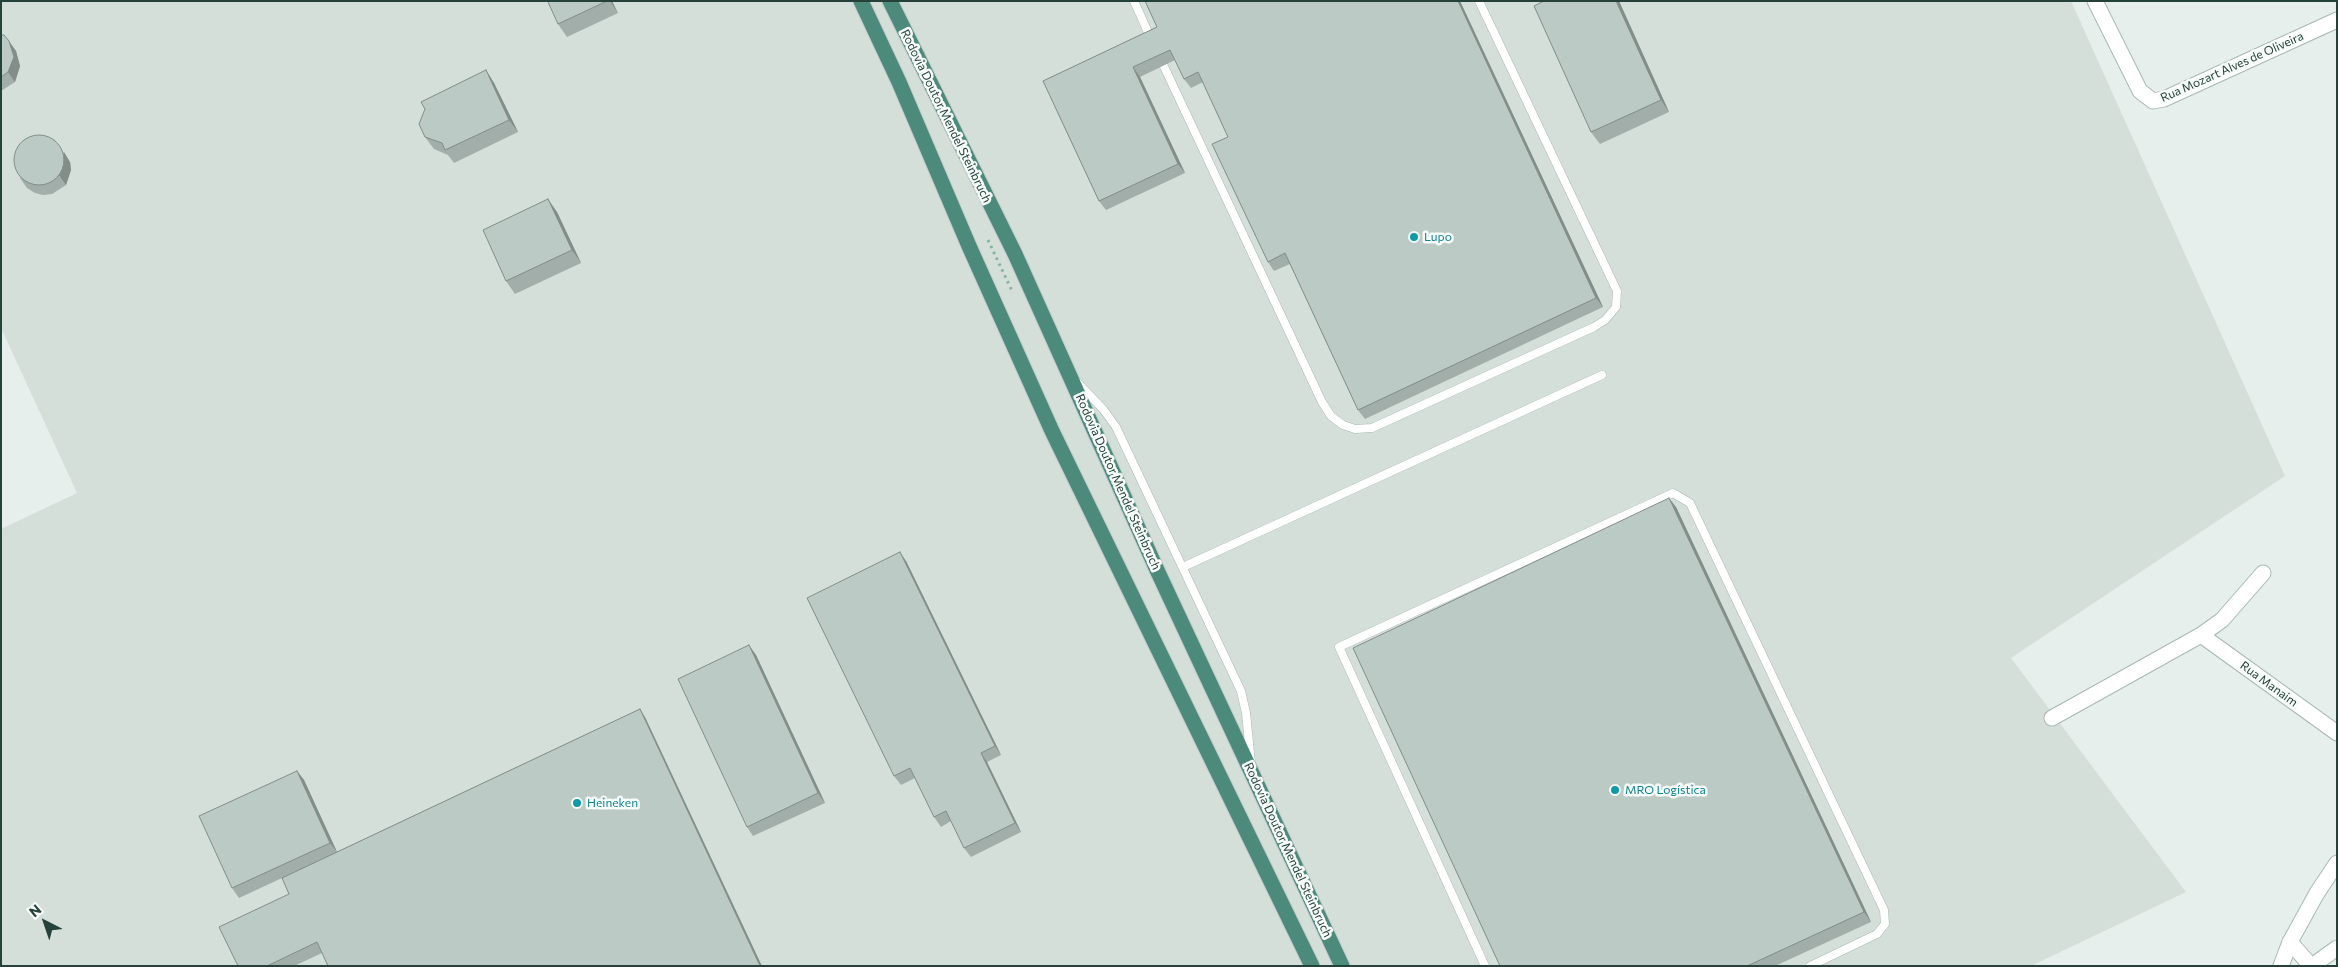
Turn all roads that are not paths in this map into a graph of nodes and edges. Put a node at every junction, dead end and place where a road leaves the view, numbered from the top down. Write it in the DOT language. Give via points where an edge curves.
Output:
graph roads {
  1 [pos="861,1"];
  2 [pos="890,1"];
  3 [pos="896,1"];
  4 [pos="1134,1"];
  5 [pos="1479,1"];
  6 [pos="2094,1"];
  7 [pos="898,20"];
  8 [pos="2337,20"];
  9 [pos="1602,375"];
  10 [pos="1071,376"];
  11 [pos="1182,567"];
  12 [pos="2263,573"];
  13 [pos="2201,634"];
  14 [pos="2052,718"];
  15 [pos="2337,733"];
  16 [pos="1252,772"];
  17 [pos="2337,863"];
  18 [pos="2290,942"];
  19 [pos="2337,948"];
  20 [pos="1312,966"];
  21 [pos="1342,966"];
  22 [pos="1485,966"];
  23 [pos="1810,966"];
  24 [pos="2281,966"];
  25 [pos="2312,966"];
  1 -- 20 [label="highway" via="1052,431"];
  2 -- 7 [label="highway, Rodovia Doutor Mendel Steinbruch"];
  3 -- 7 [label="lane"];
  4 -- 5 [label="lane" via="1315,390 1331,416 1343,425 1363,429 1372,428 1594,327 1616,307 1617,291"];
  6 -- 8 [label="street, Rua Mozart Alves de Oliveira" via="2140,91 2153,102"];
  7 -- 10 [label="highway, Rodovia Doutor Mendel Steinbruch" via="1015,254"];
  9 -- 11 [label="lane"];
  10 -- 11 [label="lane" via="1093,397 1116,427"];
  10 -- 16 [label="highway, Rodovia Doutor Mendel Steinbruch"];
  11 -- 16 [label="lane" via="1241,691 1250,735"];
  12 -- 13 [label="street" via="2222,620"];
  13 -- 14 [label="street"];
  13 -- 15 [label="street, Rua Manaim"];
  16 -- 21 [label="highway, Rodovia Doutor Mendel Steinbruch"];
  17 -- 18 [label="street"];
  18 -- 24 [label="street"];
  18 -- 25 [label="street"];
  19 -- 25 [label="street"];
  22 -- 23 [label="lane" via="1339,647 1673,493 1690,503 1884,910 1885,924 1877,934"];
}
